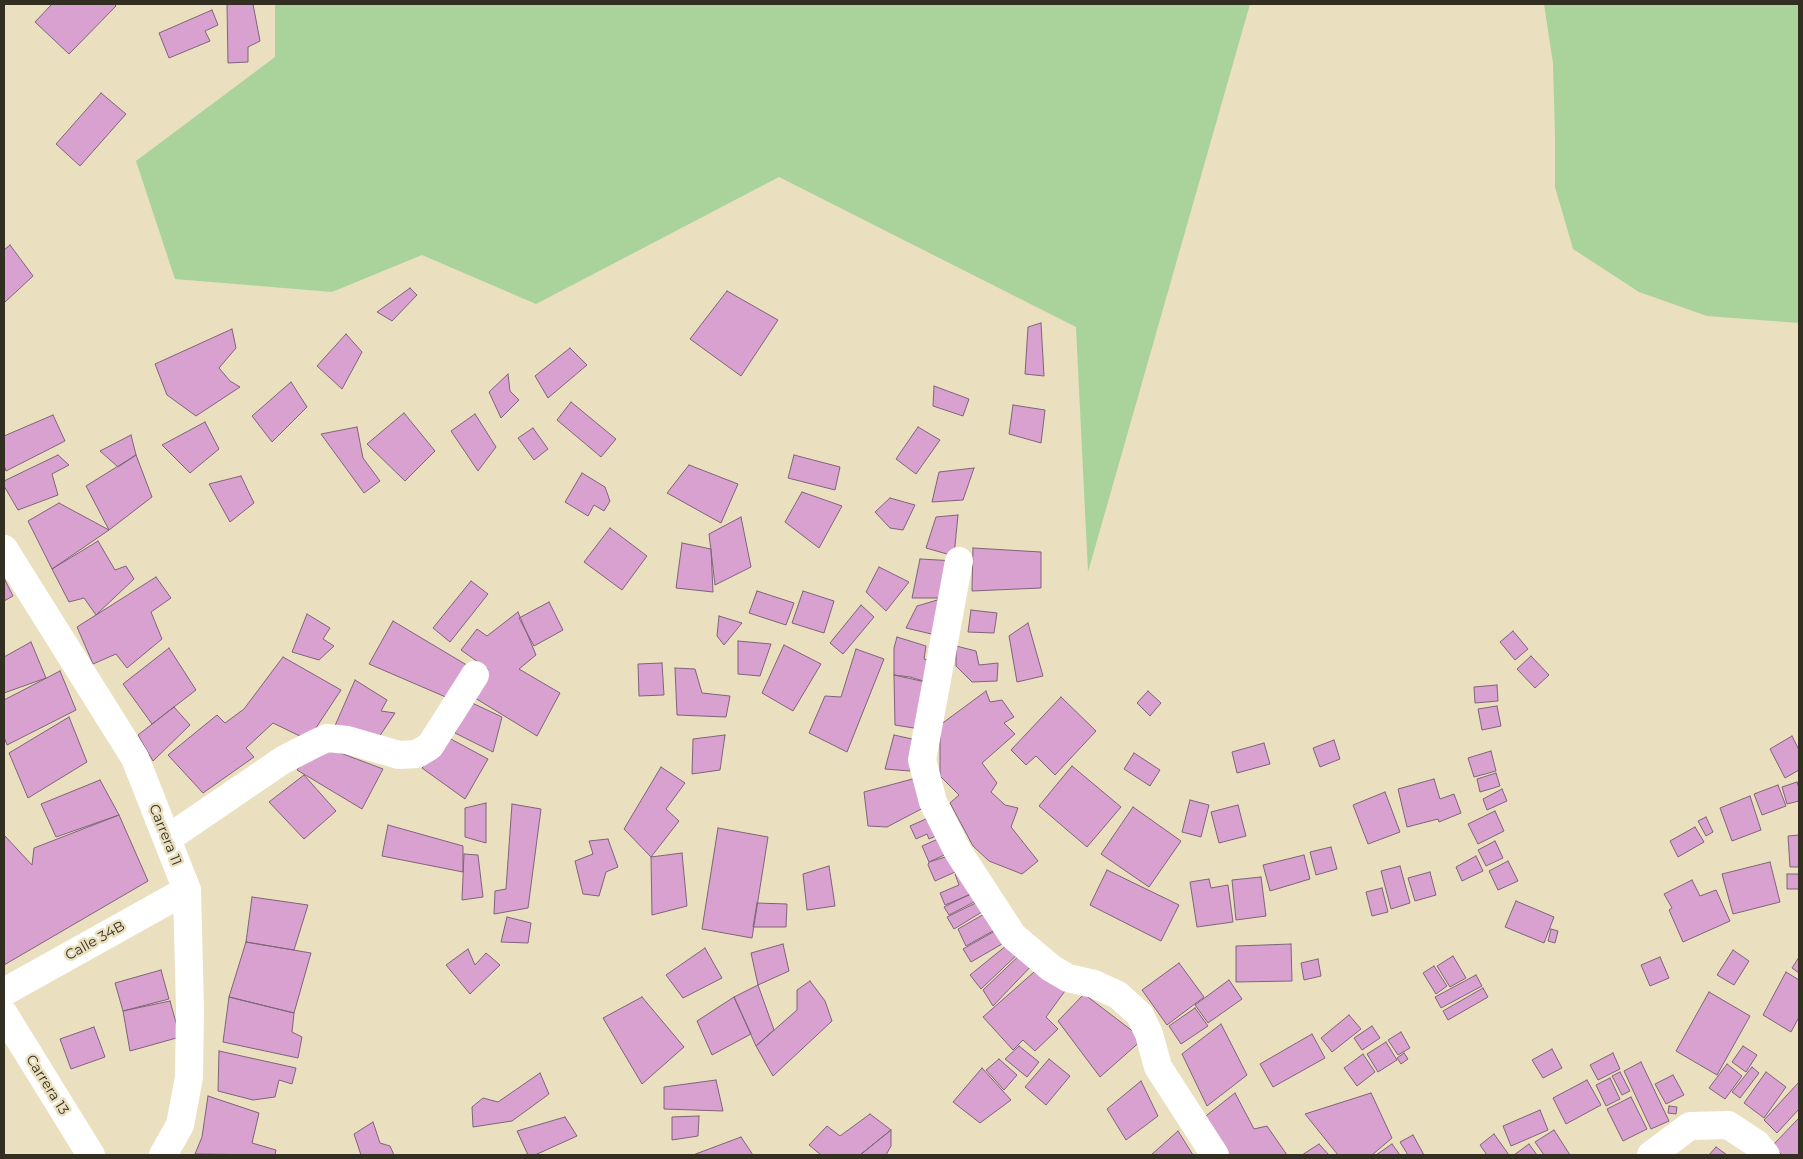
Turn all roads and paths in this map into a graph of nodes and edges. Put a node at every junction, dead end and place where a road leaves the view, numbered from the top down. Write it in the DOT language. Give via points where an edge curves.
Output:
graph roads {
  1 [pos="4,549"];
  2 [pos="959,561"];
  3 [pos="475,675"];
  4 [pos="167,839"];
  5 [pos="187,890"];
  6 [pos="4,992"];
  7 [pos="4,1014"];
  8 [pos="91,1155"];
  9 [pos="163,1155"];
  10 [pos="1215,1155"];
  11 [pos="1651,1155"];
  12 [pos="1766,1155"];
  1 -- 4 [label="street, Carrera 11" via="134,758"];
  2 -- 10 [label="street" via="922,760 933,802 957,850 1013,936 1051,968 1068,978 1094,984 1118,995 1140,1015 1158,1067"];
  3 -- 4 [label="street" via="430,746 417,754 399,755 327,738 283,760"];
  4 -- 5 [label="street, Carrera 11"];
  5 -- 6 [label="street, Calle 34B"];
  5 -- 9 [label="street, Carrera 11" via="189,1077 180,1125"];
  7 -- 8 [label="street, Carrera 13"];
  11 -- 12 [label="street" via="1690,1126 1728,1124 1758,1144"];
}
